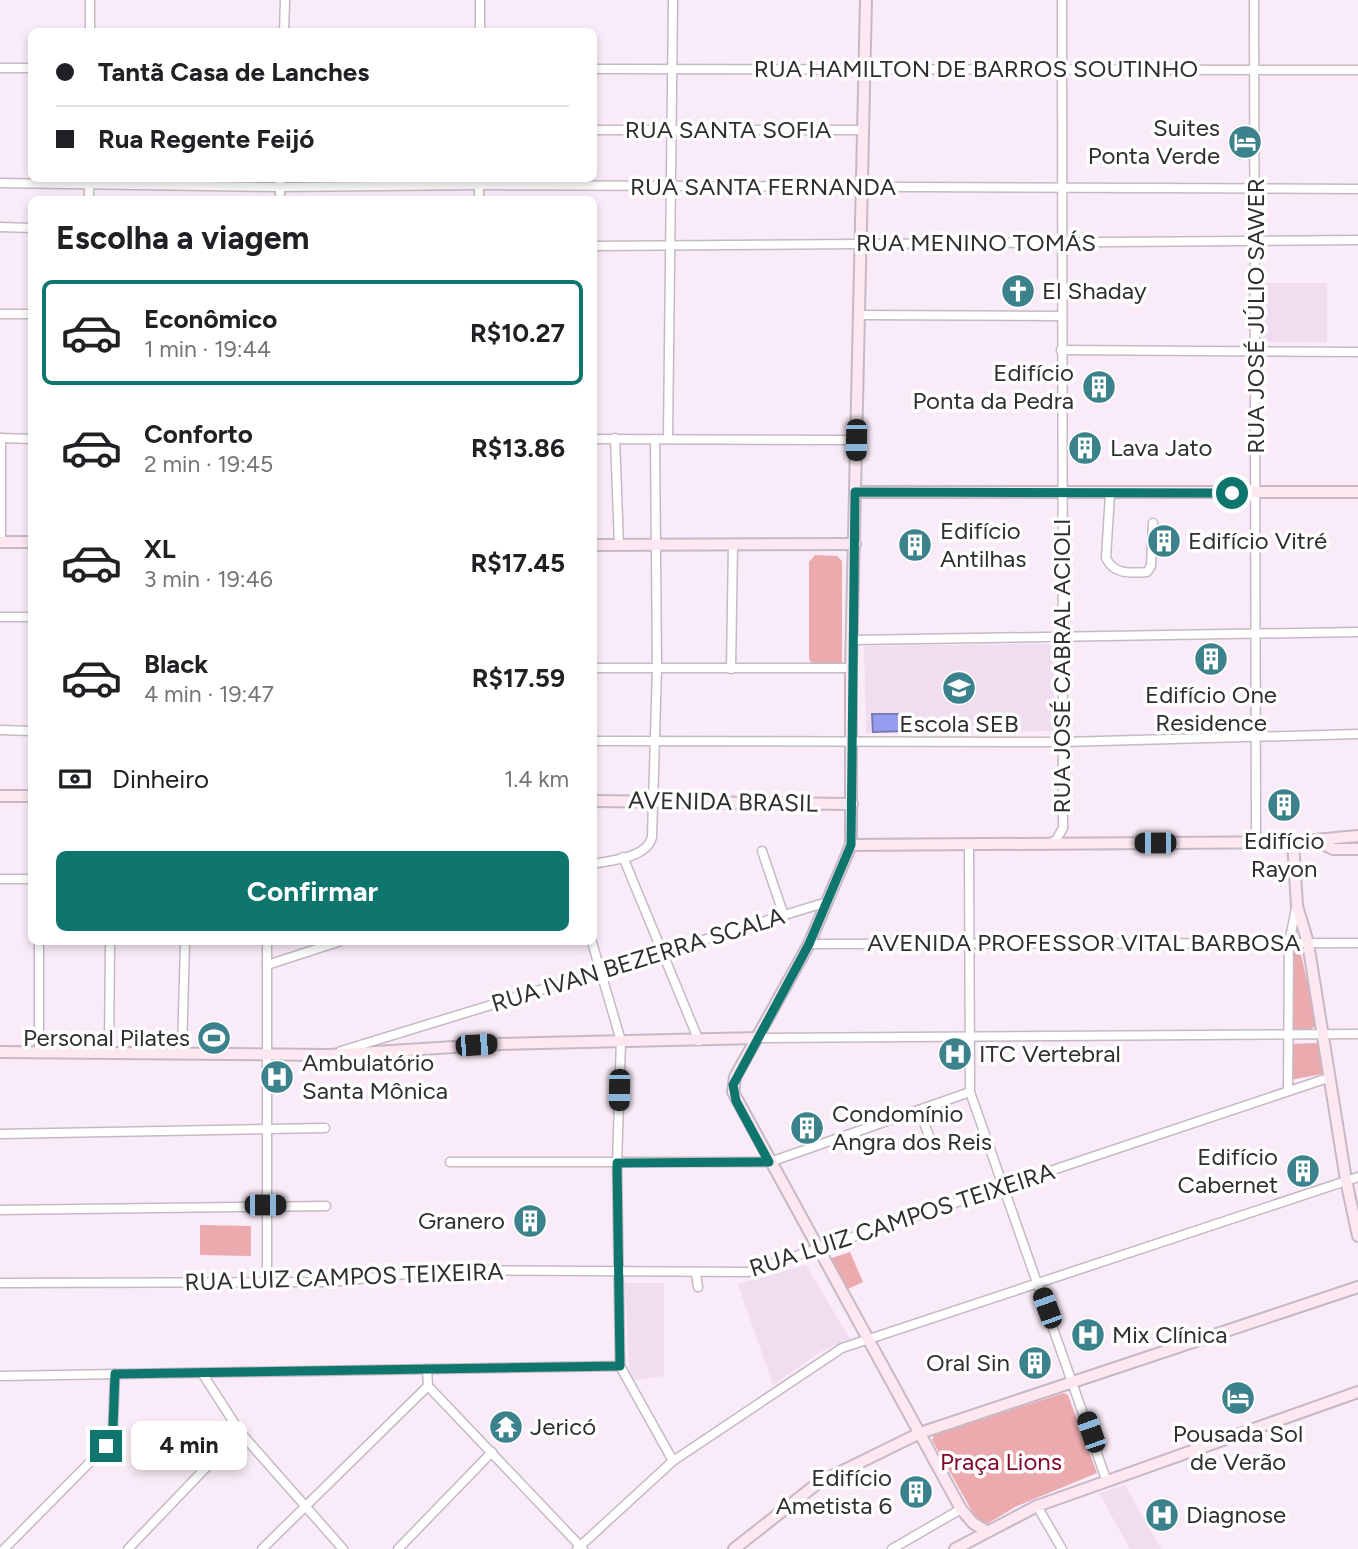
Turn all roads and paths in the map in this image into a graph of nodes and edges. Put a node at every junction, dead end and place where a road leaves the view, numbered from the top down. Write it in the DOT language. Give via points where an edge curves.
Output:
graph roads {
  1 [pos="90,0"];
  2 [pos="285,0"];
  3 [pos="480,0"];
  4 [pos="673,0"];
  5 [pos="866,0"];
  6 [pos="1062,0"];
  7 [pos="1254,0"];
  8 [pos="90,28"];
  9 [pos="284,28"];
  10 [pos="480,28"];
  11 [pos="0,68"];
  12 [pos="28,68"];
  13 [pos="597,69"];
  14 [pos="672,69"];
  15 [pos="865,69"];
  16 [pos="1062,70"];
  17 [pos="1255,70"];
  18 [pos="1358,70"];
  19 [pos="671,129"];
  20 [pos="597,130"];
  21 [pos="863,130"];
  22 [pos="44,182"];
  23 [pos="184,182"];
  24 [pos="380,182"];
  25 [pos="511,182"];
  26 [pos="0,183"];
  27 [pos="280,183"];
  28 [pos="671,187"];
  29 [pos="862,187"];
  30 [pos="1062,189"];
  31 [pos="1256,189"];
  32 [pos="1358,189"];
  33 [pos="0,228"];
  34 [pos="28,228"];
  35 [pos="1358,240"];
  36 [pos="1256,241"];
  37 [pos="1061,243"];
  38 [pos="862,244"];
  39 [pos="670,245"];
  40 [pos="597,246"];
  41 [pos="0,314"];
  42 [pos="28,314"];
  43 [pos="859,314"];
  44 [pos="1061,316"];
  45 [pos="1061,350"];
  46 [pos="1358,352"];
  47 [pos="1257,353"];
  48 [pos="615,438"];
  49 [pos="668,438"];
  50 [pos="1,439"];
  51 [pos="28,439"];
  52 [pos="597,439"];
  53 [pos="655,439"];
  54 [pos="856,440"];
  55 [pos="855,492"];
  56 [pos="874,492"];
  57 [pos="1358,492"];
  58 [pos="1256,493"];
  59 [pos="1061,494"];
  60 [pos="1110,494"];
  61 [pos="1153,523"];
  62 [pos="854,528"];
  63 [pos="1,542"];
  64 [pos="28,542"];
  65 [pos="655,543"];
  66 [pos="733,544"];
  67 [pos="855,544"];
  68 [pos="597,545"];
  69 [pos="619,545"];
  70 [pos="835,545"];
  71 [pos="0,617"];
  72 [pos="28,617"];
  73 [pos="1358,632"];
  74 [pos="1257,635"];
  75 [pos="1063,639"];
  76 [pos="852,640"];
  77 [pos="597,668"];
  78 [pos="657,668"];
  79 [pos="851,668"];
  80 [pos="731,669"];
  81 [pos="0,730"];
  82 [pos="28,731"];
  83 [pos="1358,734"];
  84 [pos="1256,737"];
  85 [pos="597,741"];
  86 [pos="654,741"];
  87 [pos="851,742"];
  88 [pos="1063,742"];
  89 [pos="0,796"];
  90 [pos="28,796"];
  91 [pos="597,801"];
  92 [pos="654,801"];
  93 [pos="852,804"];
  94 [pos="1063,828"];
  95 [pos="1358,836"];
  96 [pos="1317,841"];
  97 [pos="1256,842"];
  98 [pos="1293,842"];
  99 [pos="1048,844"];
  100 [pos="1080,844"];
  101 [pos="851,845"];
  102 [pos="969,845"];
  103 [pos="1358,849"];
  104 [pos="762,851"];
  105 [pos="624,857"];
  106 [pos="597,863"];
  107 [pos="0,879"];
  108 [pos="28,879"];
  109 [pos="827,902"];
  110 [pos="1297,905"];
  111 [pos="784,916"];
  112 [pos="970,943"];
  113 [pos="1289,943"];
  114 [pos="1308,943"];
  115 [pos="1358,943"];
  116 [pos="809,944"];
  117 [pos="39,945"];
  118 [pos="110,945"];
  119 [pos="186,945"];
  120 [pos="267,945"];
  121 [pos="329,945"];
  122 [pos="593,945"];
  123 [pos="665,952"];
  124 [pos="267,965"];
  125 [pos="602,970"];
  126 [pos="1358,1034"];
  127 [pos="1288,1035"];
  128 [pos="1323,1035"];
  129 [pos="968,1037"];
  130 [pos="758,1038"];
  131 [pos="621,1041"];
  132 [pos="699,1041"];
  133 [pos="109,1051"];
  134 [pos="182,1051"];
  135 [pos="0,1052"];
  136 [pos="39,1053"];
  137 [pos="265,1055"];
  138 [pos="329,1055"];
  139 [pos="1328,1078"];
  140 [pos="1288,1091"];
  141 [pos="971,1092"];
  142 [pos="919,1110"];
  143 [pos="325,1128"];
  144 [pos="265,1129"];
  145 [pos="0,1134"];
  146 [pos="931,1141"];
  147 [pos="769,1162"];
  148 [pos="450,1163"];
  149 [pos="617,1163"];
  150 [pos="1358,1177"];
  151 [pos="1346,1181"];
  152 [pos="1003,1188"];
  153 [pos="265,1205"];
  154 [pos="326,1206"];
  155 [pos="0,1210"];
  156 [pos="1358,1236"];
  157 [pos="817,1247"];
  158 [pos="620,1272"];
  159 [pos="696,1274"];
  160 [pos="0,1283"];
  161 [pos="267,1283"];
  162 [pos="1038,1284"];
  163 [pos="698,1287"];
  164 [pos="1358,1287"];
  165 [pos="869,1338"];
  166 [pos="620,1366"];
  167 [pos="427,1369"];
  168 [pos="202,1373"];
  169 [pos="115,1374"];
  170 [pos="0,1376"];
  171 [pos="1074,1382"];
  172 [pos="428,1386"];
  173 [pos="1358,1392"];
  174 [pos="240,1432"];
  175 [pos="920,1433"];
  176 [pos="492,1452"];
  177 [pos="673,1461"];
  178 [pos="1107,1482"];
  179 [pos="306,1506"];
  180 [pos="1037,1506"];
  181 [pos="961,1509"];
  182 [pos="986,1531"];
  183 [pos="580,1548"];
  184 [pos="4,1549"];
  185 [pos="128,1549"];
  186 [pos="262,1549"];
  187 [pos="343,1549"];
  188 [pos="398,1549"];
  189 [pos="734,1549"];
  190 [pos="892,1549"];
  191 [pos="955,1549"];
  192 [pos="1062,1549"];
  1 -- 8 [label="street"];
  2 -- 9 [label="street"];
  3 -- 10 [label="street"];
  4 -- 14 [label="street"];
  5 -- 15 [label="street"];
  6 -- 16 [label="street, RUA JOSÉ CABRAL ACIOLI"];
  7 -- 17 [label="street, RUA JOSÉ JÚLIO SAWER"];
  11 -- 12 [label="street"];
  13 -- 14 [label="street, RUA HAMILTON DE BARROS SOUTINHO"];
  14 -- 15 [label="street, RUA HAMILTON DE BARROS SOUTINHO"];
  14 -- 19 [label="street"];
  15 -- 16 [label="street, RUA HAMILTON DE BARROS SOUTINHO"];
  15 -- 21 [label="street"];
  16 -- 17 [label="street, RUA HAMILTON DE BARROS SOUTINHO"];
  16 -- 30 [label="street, RUA JOSÉ CABRAL ACIOLI"];
  17 -- 18 [label="street, RUA HAMILTON DE BARROS SOUTINHO"];
  17 -- 31 [label="street, RUA JOSÉ JÚLIO SAWER"];
  19 -- 20 [label="street, RUA SANTA SOFIA"];
  19 -- 21 [label="street, RUA SANTA SOFIA"];
  19 -- 28 [label="street"];
  21 -- 29 [label="street"];
  22 -- 26 [label="street, RUA SANTA FERNANDA"];
  23 -- 27 [label="street, RUA SANTA FERNANDA"];
  24 -- 27 [label="street, RUA SANTA FERNANDA"];
  25 -- 28 [label="street, RUA SANTA FERNANDA"];
  28 -- 29 [label="street, RUA SANTA FERNANDA"];
  28 -- 39 [label="street"];
  29 -- 30 [label="street, RUA SANTA FERNANDA"];
  29 -- 38 [label="street"];
  30 -- 31 [label="street, RUA SANTA FERNANDA"];
  30 -- 37 [label="street, RUA JOSÉ CABRAL ACIOLI"];
  31 -- 32 [label="street, RUA SANTA FERNANDA"];
  31 -- 36 [label="street, RUA JOSÉ JÚLIO SAWER"];
  33 -- 34 [label="street"];
  35 -- 36 [label="street, RUA MENINO TOMÁS"];
  36 -- 37 [label="street, RUA MENINO TOMÁS"];
  36 -- 47 [label="street, RUA JOSÉ JÚLIO SAWER"];
  37 -- 38 [label="street, RUA MENINO TOMÁS"];
  37 -- 44 [label="street, RUA JOSÉ CABRAL ACIOLI"];
  38 -- 39 [label="street, RUA MENINO TOMÁS"];
  38 -- 43 [label="street"];
  39 -- 40 [label="street, RUA MENINO TOMÁS"];
  39 -- 49 [label="street"];
  41 -- 42 [label="street"];
  43 -- 44 [label="street"];
  43 -- 54 [label="street"];
  44 -- 45 [label="street, RUA JOSÉ CABRAL ACIOLI"];
  45 -- 47 [label="street"];
  45 -- 59 [label="street, RUA JOSÉ CABRAL ACIOLI"];
  46 -- 47 [label="street"];
  47 -- 58 [label="street, RUA JOSÉ JÚLIO SAWER"];
  48 -- 52 [label="street"];
  48 -- 53 [label="street"];
  48 -- 69 [label="street"];
  49 -- 53 [label="street"];
  49 -- 54 [label="street"];
  50 -- 51 [label="street"];
  50 -- 63 [label="street"];
  53 -- 65 [label="street"];
  54 -- 55 [label="street"];
  55 -- 56 [label="street"];
  55 -- 62 [label="street"];
  56 -- 59 [label="street"];
  56 -- 67 [label="street" via="858,506"];
  57 -- 58 [label="street"];
  58 -- 60 [label="street"];
  58 -- 74 [label="street, RUA JOSÉ JÚLIO SAWER"];
  59 -- 60 [label="street"];
  59 -- 75 [label="street, RUA JOSÉ CABRAL ACIOLI"];
  60 -- 61 [label="street" via="1106,558 1110,565 1125,574 1147,572"];
  62 -- 67 [label="street"];
  62 -- 70 [label="street"];
  63 -- 64 [label="street"];
  65 -- 66 [label="street"];
  65 -- 69 [label="street"];
  65 -- 78 [label="street"];
  66 -- 70 [label="street"];
  66 -- 80 [label="street"];
  67 -- 70 [label="street"];
  67 -- 76 [label="street"];
  68 -- 69 [label="street"];
  71 -- 72 [label="street"];
  73 -- 74 [label="street"];
  74 -- 75 [label="street"];
  74 -- 84 [label="street, RUA JOSÉ JÚLIO SAWER"];
  75 -- 76 [label="street"];
  75 -- 88 [label="street, RUA JOSÉ CABRAL ACIOLI"];
  76 -- 79 [label="street"];
  77 -- 78 [label="street"];
  78 -- 80 [label="street"];
  78 -- 86 [label="street"];
  79 -- 80 [label="street"];
  79 -- 87 [label="street"];
  81 -- 82 [label="street"];
  83 -- 84 [label="street"];
  84 -- 88 [label="street"];
  84 -- 97 [label="street, RUA JOSÉ JÚLIO SAWER"];
  85 -- 86 [label="street"];
  86 -- 87 [label="street"];
  86 -- 92 [label="street"];
  87 -- 88 [label="street"];
  87 -- 93 [label="street"];
  88 -- 94 [label="street, RUA JOSÉ CABRAL ACIOLI"];
  89 -- 90 [label="street"];
  91 -- 92 [label="street, AVENIDA BRASIL"];
  92 -- 93 [label="street, AVENIDA BRASIL"];
  92 -- 105 [label="street" via="651,842 646,849"];
  93 -- 101 [label="street"];
  94 -- 99 [label="street, RUA JOSÉ CABRAL ACIOLI"];
  94 -- 100 [label="street, RUA JOSÉ CABRAL ACIOLI" via="1069,839"];
  95 -- 96 [label="street"];
  96 -- 98 [label="street"];
  96 -- 103 [label="street" via="1333,849"];
  97 -- 98 [label="street"];
  97 -- 100 [label="street"];
  98 -- 110 [label="street"];
  99 -- 100 [label="street"];
  99 -- 102 [label="street"];
  101 -- 102 [label="street"];
  101 -- 109 [label="street"];
  102 -- 112 [label="street"];
  104 -- 111 [label="street"];
  105 -- 106 [label="street"];
  105 -- 123 [label="street"];
  107 -- 108 [label="street"];
  109 -- 111 [label="street, RUA IVAN BEZERRA SCALA"];
  109 -- 116 [label="street"];
  110 -- 113 [label="street"];
  110 -- 114 [label="street"];
  111 -- 123 [label="street, RUA IVAN BEZERRA SCALA"];
  112 -- 113 [label="street, AVENIDA PROFESSOR VITAL BARBOSA"];
  112 -- 116 [label="street, AVENIDA PROFESSOR VITAL BARBOSA"];
  112 -- 129 [label="street"];
  113 -- 114 [label="street, AVENIDA PROFESSOR VITAL BARBOSA"];
  113 -- 127 [label="street"];
  114 -- 115 [label="street, AVENIDA PROFESSOR VITAL BARBOSA"];
  114 -- 128 [label="street"];
  116 -- 130 [label="street"];
  117 -- 136 [label="street"];
  118 -- 133 [label="street"];
  119 -- 134 [label="street"];
  120 -- 124 [label="street"];
  121 -- 124 [label="street"];
  122 -- 125 [label="street"];
  123 -- 125 [label="street, RUA IVAN BEZERRA SCALA"];
  123 -- 132 [label="street"];
  124 -- 137 [label="street"];
  125 -- 131 [label="street"];
  125 -- 138 [label="street, RUA IVAN BEZERRA SCALA"];
  126 -- 128 [label="street"];
  127 -- 128 [label="street"];
  127 -- 129 [label="street"];
  127 -- 140 [label="street"];
  128 -- 139 [label="street"];
  129 -- 130 [label="street"];
  129 -- 141 [label="street"];
  130 -- 132 [label="street"];
  130 -- 147 [label="street" via="733,1085"];
  131 -- 132 [label="street"];
  131 -- 138 [label="street"];
  131 -- 149 [label="street"];
  133 -- 134 [label="street"];
  133 -- 136 [label="street"];
  134 -- 137 [label="street"];
  135 -- 136 [label="street"];
  137 -- 138 [label="street"];
  137 -- 144 [label="street"];
  139 -- 140 [label="street, RUA LUIZ CAMPOS TEIXEIRA"];
  139 -- 151 [label="street"];
  140 -- 152 [label="street, RUA LUIZ CAMPOS TEIXEIRA"];
  141 -- 142 [label="street"];
  141 -- 152 [label="street"];
  142 -- 146 [label="street"];
  142 -- 147 [label="street"];
  143 -- 144 [label="street"];
  144 -- 145 [label="street"];
  144 -- 153 [label="street"];
  147 -- 149 [label="street"];
  147 -- 157 [label="street"];
  148 -- 149 [label="street"];
  149 -- 158 [label="street"];
  150 -- 151 [label="street"];
  151 -- 156 [label="street"];
  151 -- 162 [label="street"];
  152 -- 157 [label="street, RUA LUIZ CAMPOS TEIXEIRA"];
  152 -- 162 [label="street"];
  153 -- 154 [label="street"];
  153 -- 155 [label="street"];
  153 -- 161 [label="street"];
  157 -- 159 [label="street, RUA LUIZ CAMPOS TEIXEIRA" via="748,1272"];
  157 -- 165 [label="street"];
  158 -- 159 [label="street, RUA LUIZ CAMPOS TEIXEIRA"];
  158 -- 161 [label="street, RUA LUIZ CAMPOS TEIXEIRA" via="445,1270 330,1282"];
  158 -- 166 [label="street"];
  159 -- 163 [label="street"];
  160 -- 161 [label="street, RUA LUIZ CAMPOS TEIXEIRA"];
  162 -- 165 [label="street"];
  162 -- 171 [label="street"];
  164 -- 171 [label="street"];
  165 -- 175 [label="street"];
  165 -- 177 [label="street" via="828,1355"];
  166 -- 167 [label="street"];
  166 -- 177 [label="street"];
  167 -- 168 [label="street"];
  167 -- 172 [label="street"];
  168 -- 169 [label="street"];
  168 -- 174 [label="street"];
  169 -- 170 [label="street"];
  169 -- 184 [label="street" via="113,1427 106,1446"];
  171 -- 175 [label="street"];
  171 -- 178 [label="street"];
  172 -- 176 [label="street"];
  172 -- 179 [label="street"];
  173 -- 178 [label="street"];
  174 -- 179 [label="street"];
  174 -- 185 [label="street"];
  175 -- 181 [label="street"];
  175 -- 189 [label="street" via="818,1483"];
  176 -- 183 [label="street"];
  176 -- 188 [label="street"];
  177 -- 183 [label="street"];
  178 -- 180 [label="street"];
  179 -- 186 [label="street"];
  179 -- 187 [label="street"];
  180 -- 182 [label="street"];
  180 -- 192 [label="street"];
  181 -- 182 [label="street"];
  181 -- 190 [label="street"];
  182 -- 191 [label="street"];
}
